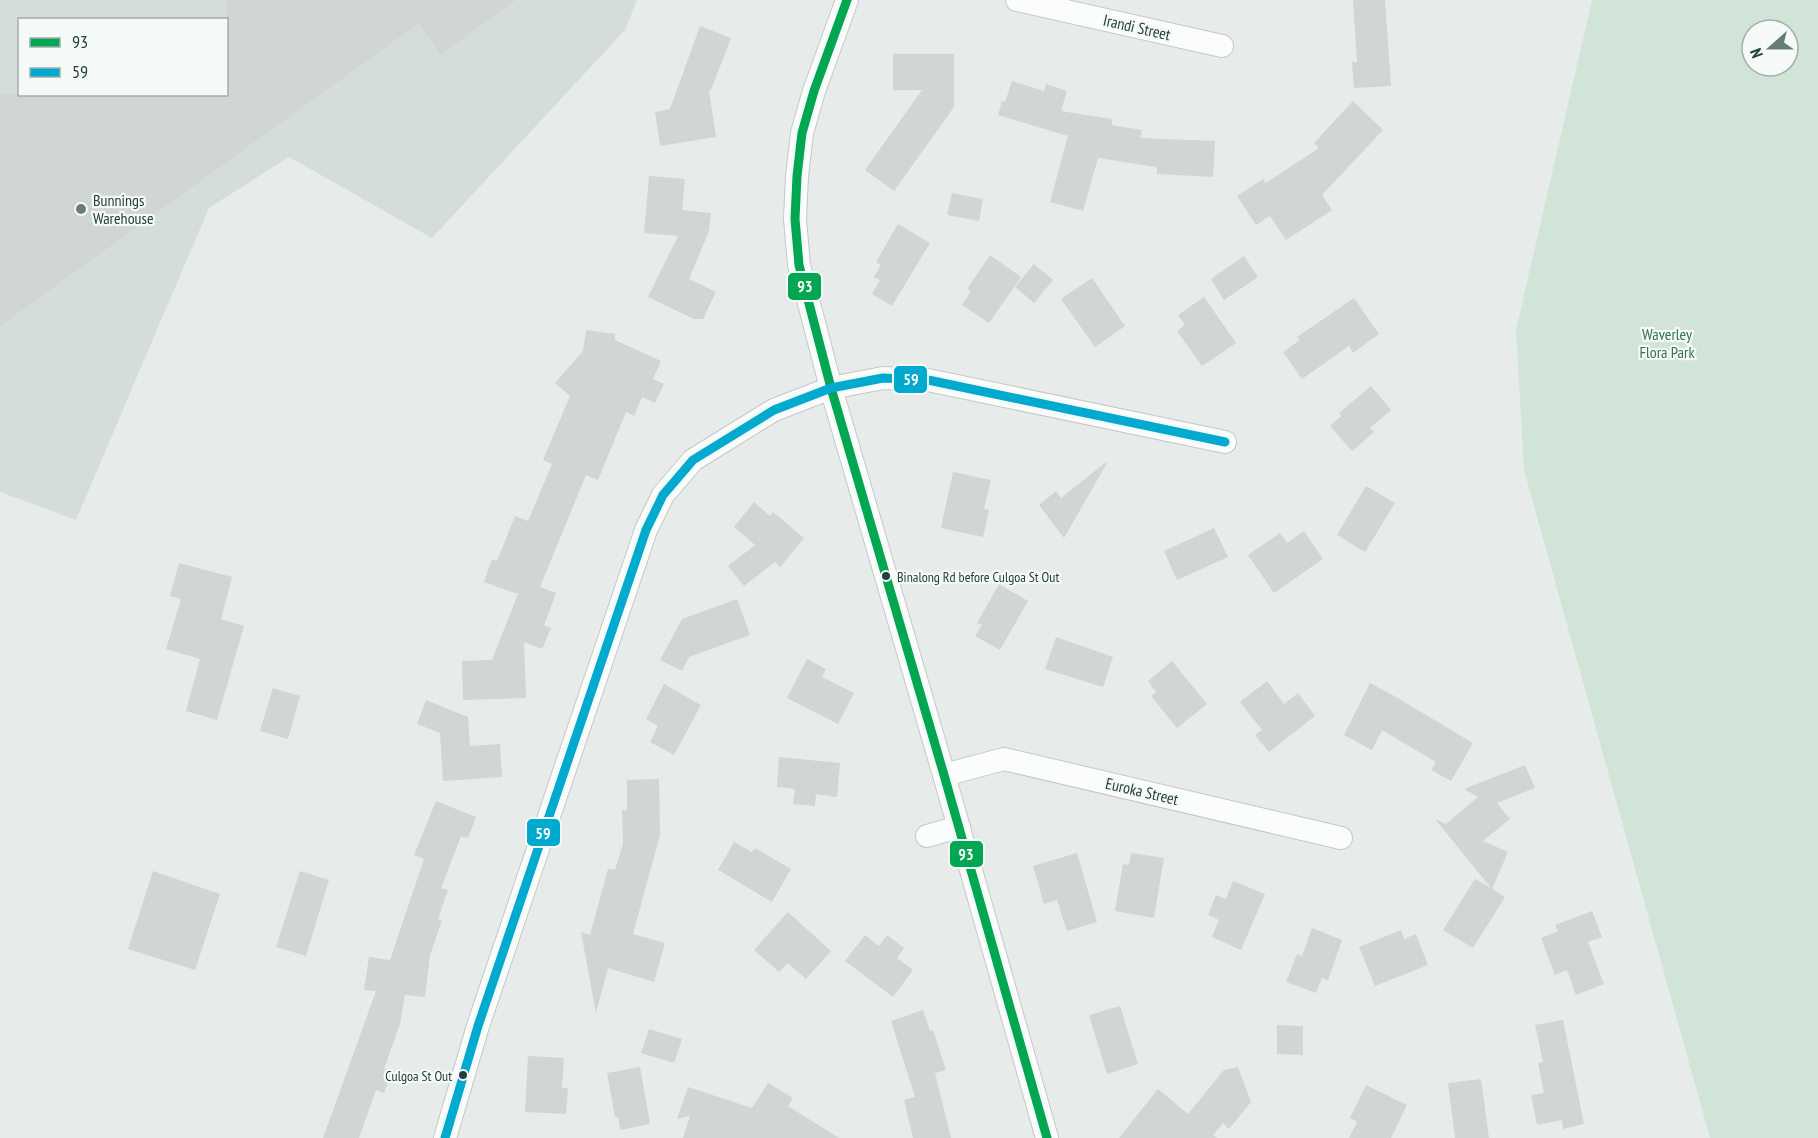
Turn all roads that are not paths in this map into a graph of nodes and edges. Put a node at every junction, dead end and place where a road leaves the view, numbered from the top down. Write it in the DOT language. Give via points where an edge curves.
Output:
graph roads {
  1 [pos="847,0"];
  2 [pos="1017,0"];
  3 [pos="1222,46"];
  4 [pos="831,388"];
  5 [pos="1225,442"];
  6 [pos="944,775"];
  7 [pos="958,827"];
  8 [pos="927,836"];
  9 [pos="1341,838"];
  10 [pos="445,1138"];
  11 [pos="1047,1138"];
  1 -- 4 [label="street" via="802,133 795,219 799,265"];
  2 -- 3 [label="street, Irandi Street"];
  4 -- 5 [label="street" via="883,378 928,380"];
  4 -- 6 [label="street"];
  4 -- 10 [label="street" via="774,410 693,460 663,495 638,552 478,1026"];
  6 -- 7 [label="street"];
  6 -- 9 [label="street, Euroka Street" via="1004,759"];
  7 -- 8 [label="street"];
  7 -- 11 [label="street"];
}
